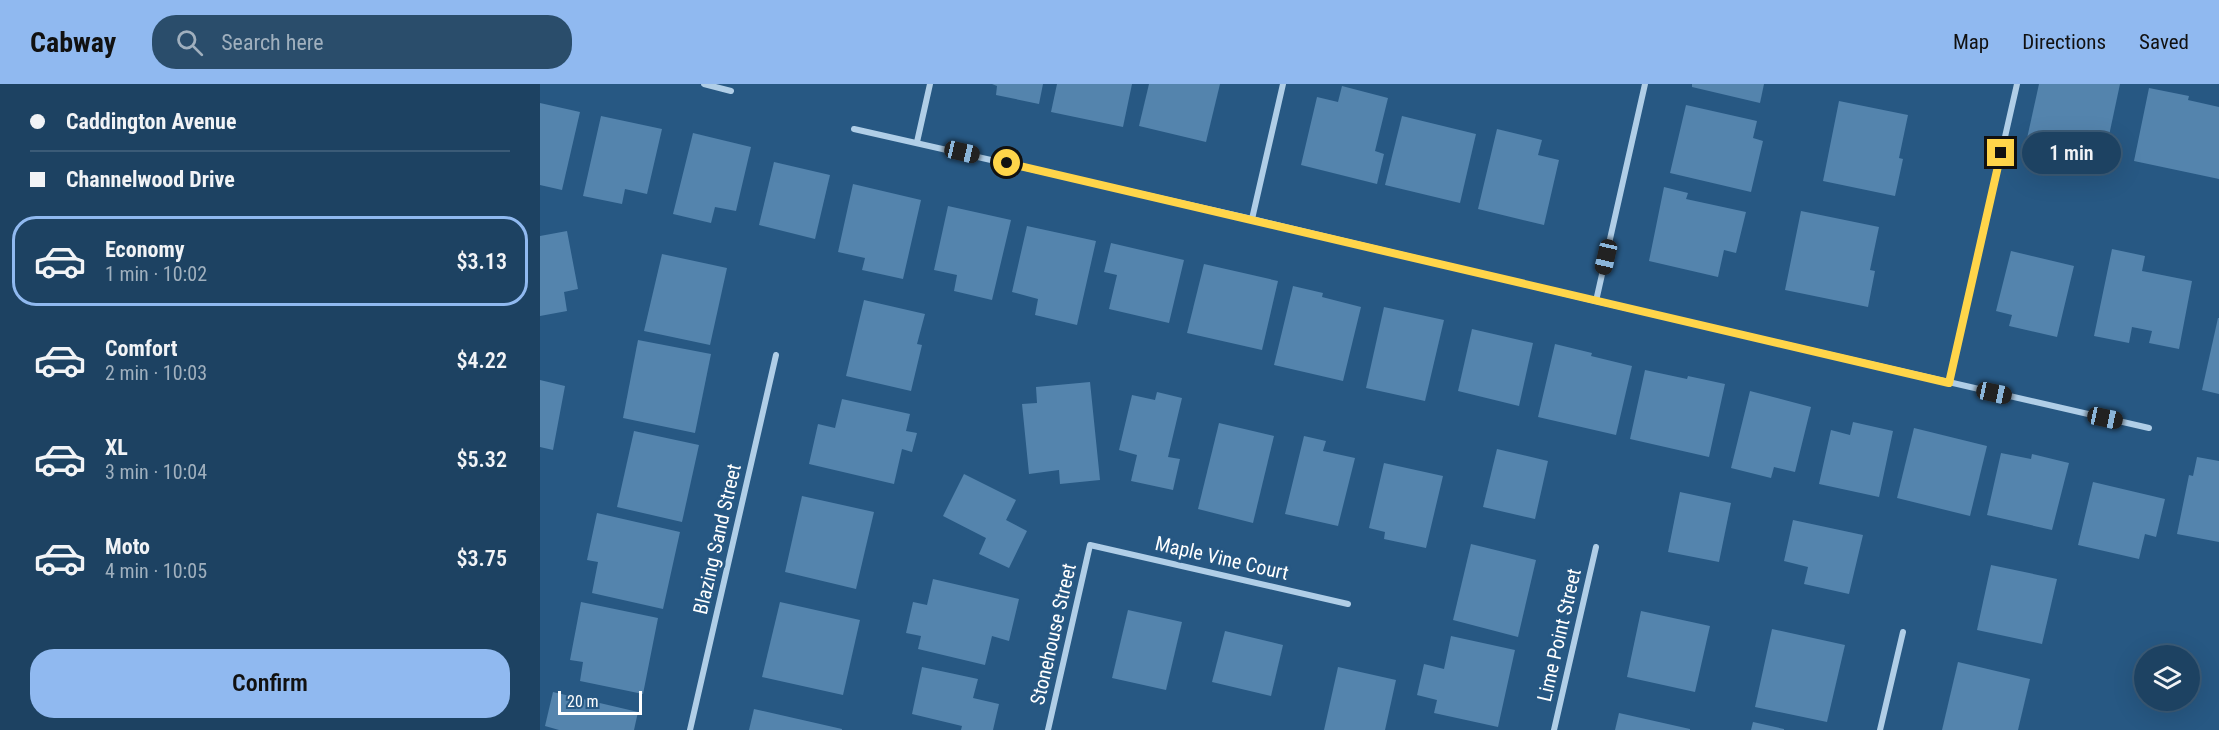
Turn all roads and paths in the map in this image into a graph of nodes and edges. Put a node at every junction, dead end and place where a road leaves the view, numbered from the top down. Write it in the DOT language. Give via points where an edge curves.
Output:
graph roads {
  1 [pos="704,84"];
  2 [pos="930,84"];
  3 [pos="1283,84"];
  4 [pos="1645,84"];
  5 [pos="2017,84"];
  6 [pos="731,91"];
  7 [pos="854,129"];
  8 [pos="917,142"];
  9 [pos="1252,219"];
  10 [pos="1596,301"];
  11 [pos="776,355"];
  12 [pos="1949,383"];
  13 [pos="2149,428"];
  14 [pos="1090,545"];
  15 [pos="1596,547"];
  16 [pos="1348,604"];
  17 [pos="1903,632"];
  18 [pos="690,730"];
  19 [pos="1048,730"];
  20 [pos="1554,730"];
  21 [pos="1880,730"];
  1 -- 6 [label="street"];
  2 -- 8 [label="street"];
  3 -- 9 [label="street"];
  4 -- 10 [label="street"];
  5 -- 12 [label="street"];
  7 -- 8 [label="street"];
  8 -- 9 [label="street"];
  9 -- 10 [label="street"];
  10 -- 12 [label="street"];
  11 -- 18 [label="street, Blazing Sand Street"];
  12 -- 13 [label="street"];
  14 -- 16 [label="street, Maple Vine Court"];
  14 -- 19 [label="street, Stonehouse Street"];
  15 -- 20 [label="street, Lime Point Street"];
  17 -- 21 [label="street"];
}
